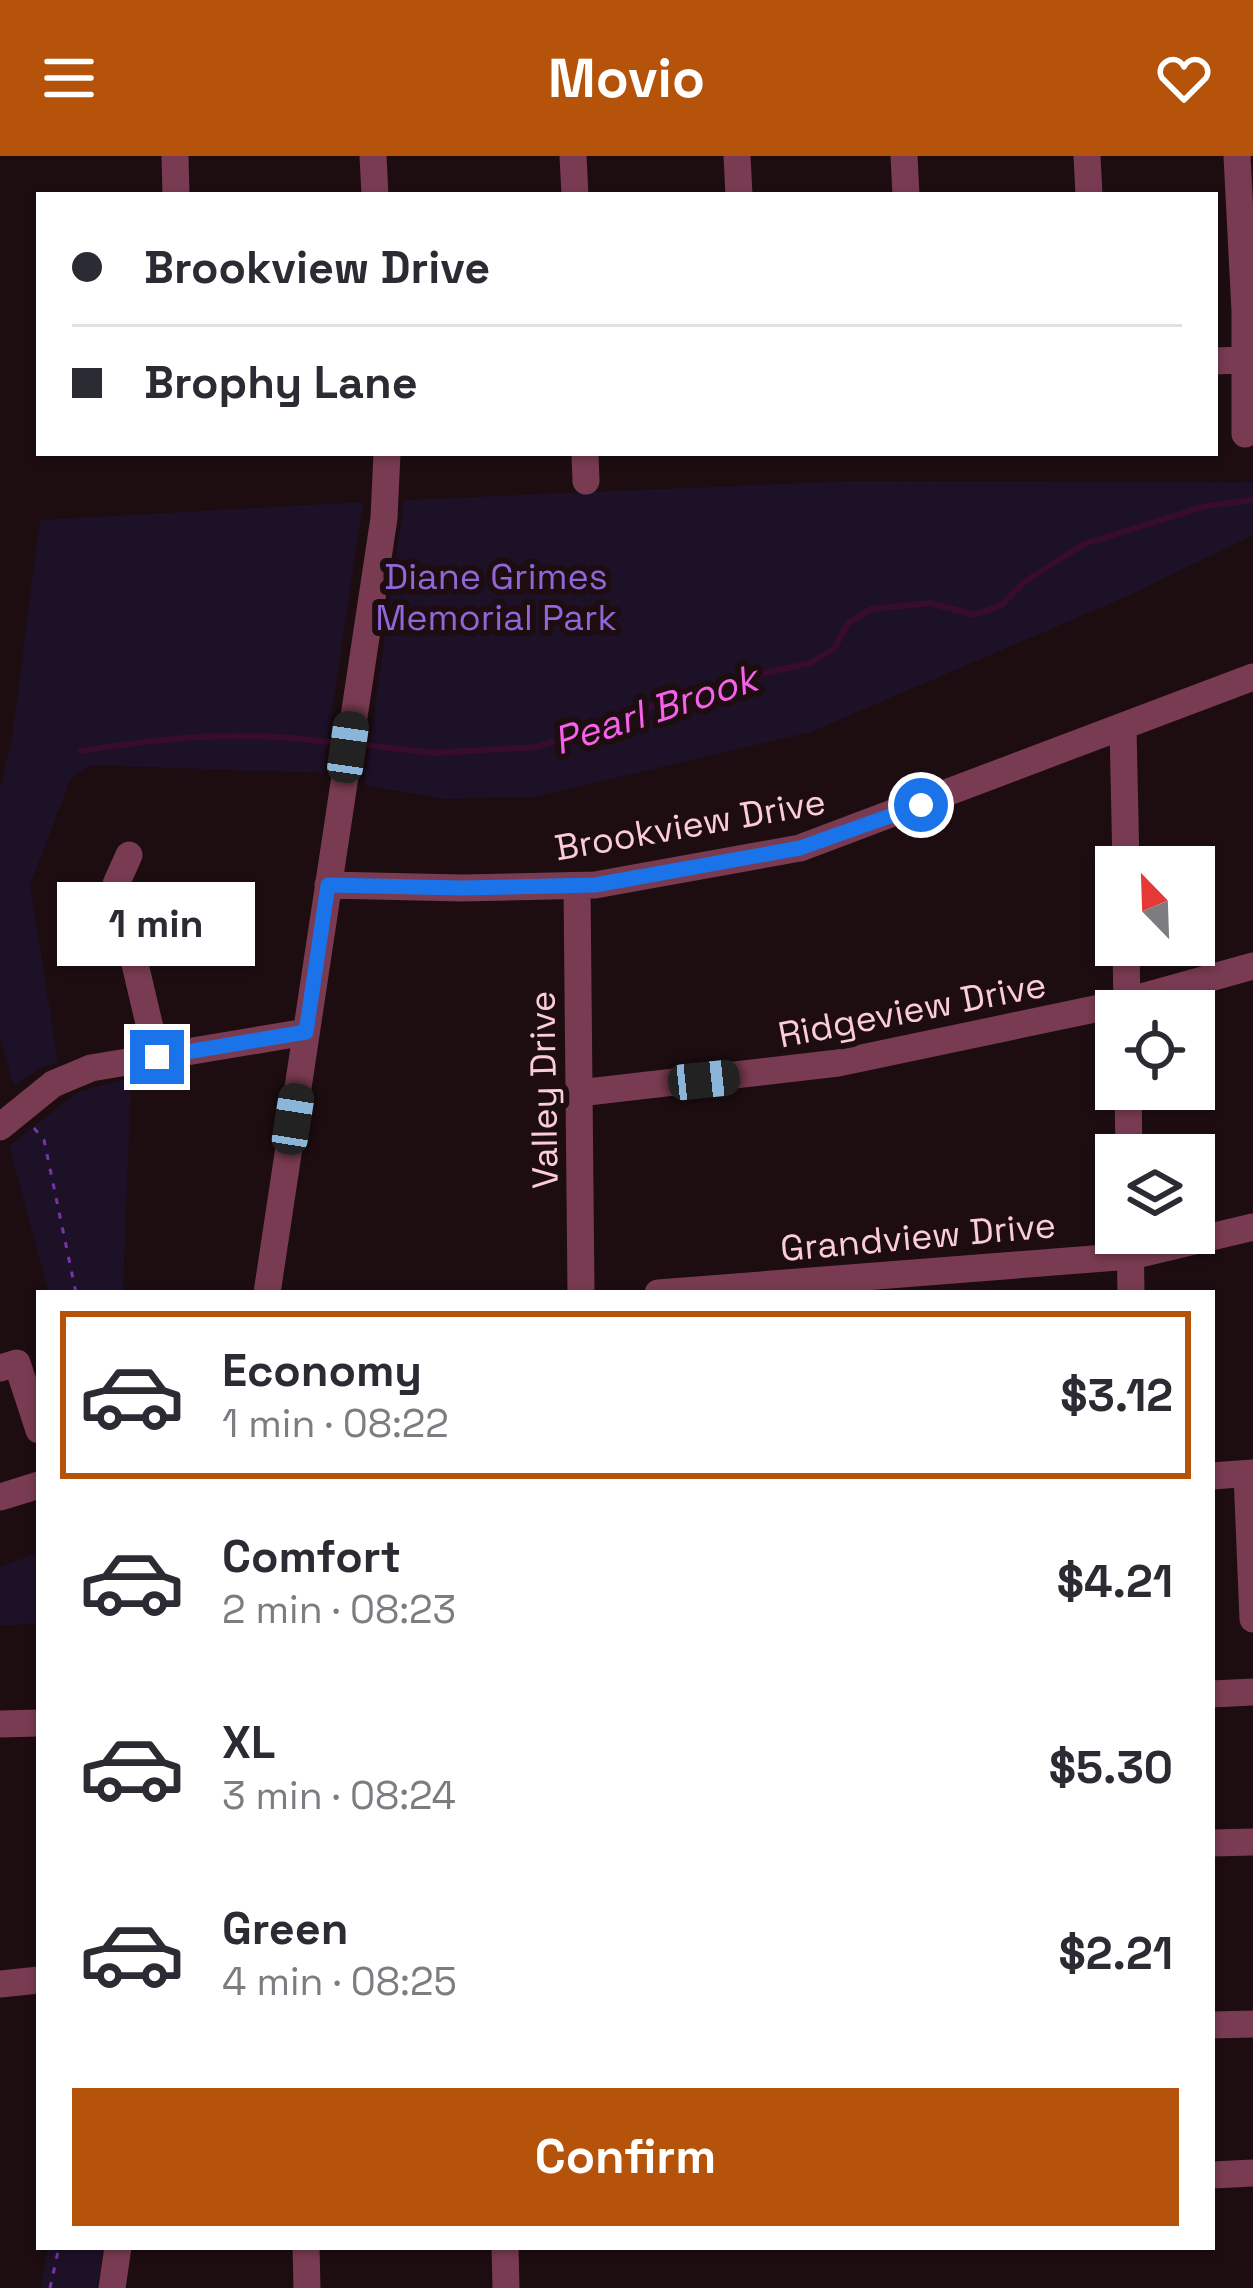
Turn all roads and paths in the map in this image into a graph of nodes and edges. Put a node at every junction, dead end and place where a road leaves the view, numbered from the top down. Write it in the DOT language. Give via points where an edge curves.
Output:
graph roads {
  1 [pos="175,156"];
  2 [pos="374,156"];
  3 [pos="573,156"];
  4 [pos="737,156"];
  5 [pos="904,156"];
  6 [pos="1087,156"];
  7 [pos="1237,156"];
  8 [pos="176,192"];
  9 [pos="375,192"];
  10 [pos="574,192"];
  11 [pos="739,192"];
  12 [pos="906,192"];
  13 [pos="1089,192"];
  14 [pos="1218,361"];
  15 [pos="1250,363"];
  16 [pos="1245,434"];
  17 [pos="387,456"];
  18 [pos="1253,677"];
  19 [pos="1123,727"];
  20 [pos="1126,846"];
  21 [pos="129,855"];
  22 [pos="328,885"];
  23 [pos="577,886"];
  24 [pos="1253,966"];
  25 [pos="1177,990"];
  26 [pos="1095,1012"];
  27 [pos="306,1032"];
  28 [pos="157,1057"];
  29 [pos="579,1093"];
  30 [pos="10,1119"];
  31 [pos="1253,1227"];
  32 [pos="1215,1232"];
  33 [pos="1095,1248"];
  34 [pos="1131,1254"];
  35 [pos="75,1290"];
  36 [pos="267,1290"];
  37 [pos="581,1290"];
  38 [pos="687,1290"];
  39 [pos="1131,1290"];
  40 [pos="0,1368"];
  41 [pos="36,1421"];
  42 [pos="1250,1473"];
  43 [pos="1215,1476"];
  44 [pos="36,1486"];
  45 [pos="0,1497"];
  46 [pos="1253,1619"];
  47 [pos="1253,1692"];
  48 [pos="1215,1694"];
  49 [pos="36,1723"];
  50 [pos="0,1724"];
  51 [pos="1253,1842"];
  52 [pos="1215,1843"];
  53 [pos="36,1980"];
  54 [pos="0,1984"];
  55 [pos="1253,2024"];
  56 [pos="1215,2025"];
  57 [pos="1253,2173"];
  58 [pos="1215,2175"];
  59 [pos="57,2250"];
  60 [pos="118,2250"];
  61 [pos="307,2250"];
  62 [pos="505,2250"];
  63 [pos="50,2288"];
  64 [pos="112,2288"];
  65 [pos="307,2288"];
  66 [pos="506,2288"];
  1 -- 8 [label="street"];
  2 -- 9 [label="street"];
  3 -- 10 [label="street"];
  4 -- 11 [label="street"];
  5 -- 12 [label="street"];
  6 -- 13 [label="street"];
  7 -- 15 [label="street"];
  14 -- 15 [label="street"];
  15 -- 16 [label="street"];
  17 -- 22 [label="street"];
  18 -- 19 [label="street, Brookview Drive"];
  19 -- 20 [label="street"];
  19 -- 23 [label="street, Brookview Drive" via="800,848"];
  21 -- 28 [label="street" via="116,884"];
  22 -- 23 [label="street, Brookview Drive"];
  22 -- 27 [label="street"];
  23 -- 29 [label="street, Valley Drive"];
  24 -- 25 [label="street, Ridgeview Drive"];
  26 -- 29 [label="street, Ridgeview Drive" via="821,1066"];
  27 -- 28 [label="street"];
  27 -- 36 [label="street"];
  28 -- 30 [label="street" via="70,1075"];
  29 -- 37 [label="street, Valley Drive"];
  30 -- 35 [label="path" via="44,1140"];
  31 -- 32 [label="street, Grandview Drive"];
  33 -- 38 [label="street, Grandview Drive"];
  34 -- 39 [label="street"];
  40 -- 41 [label="street" via="17,1363"];
  42 -- 43 [label="street"];
  42 -- 46 [label="street"];
  44 -- 45 [label="street"];
  47 -- 48 [label="street"];
  49 -- 50 [label="street"];
  51 -- 52 [label="street"];
  53 -- 54 [label="street"];
  55 -- 56 [label="street"];
  57 -- 58 [label="street"];
  59 -- 63 [label="path"];
  60 -- 64 [label="street"];
  61 -- 65 [label="street"];
  62 -- 66 [label="street"];
}
